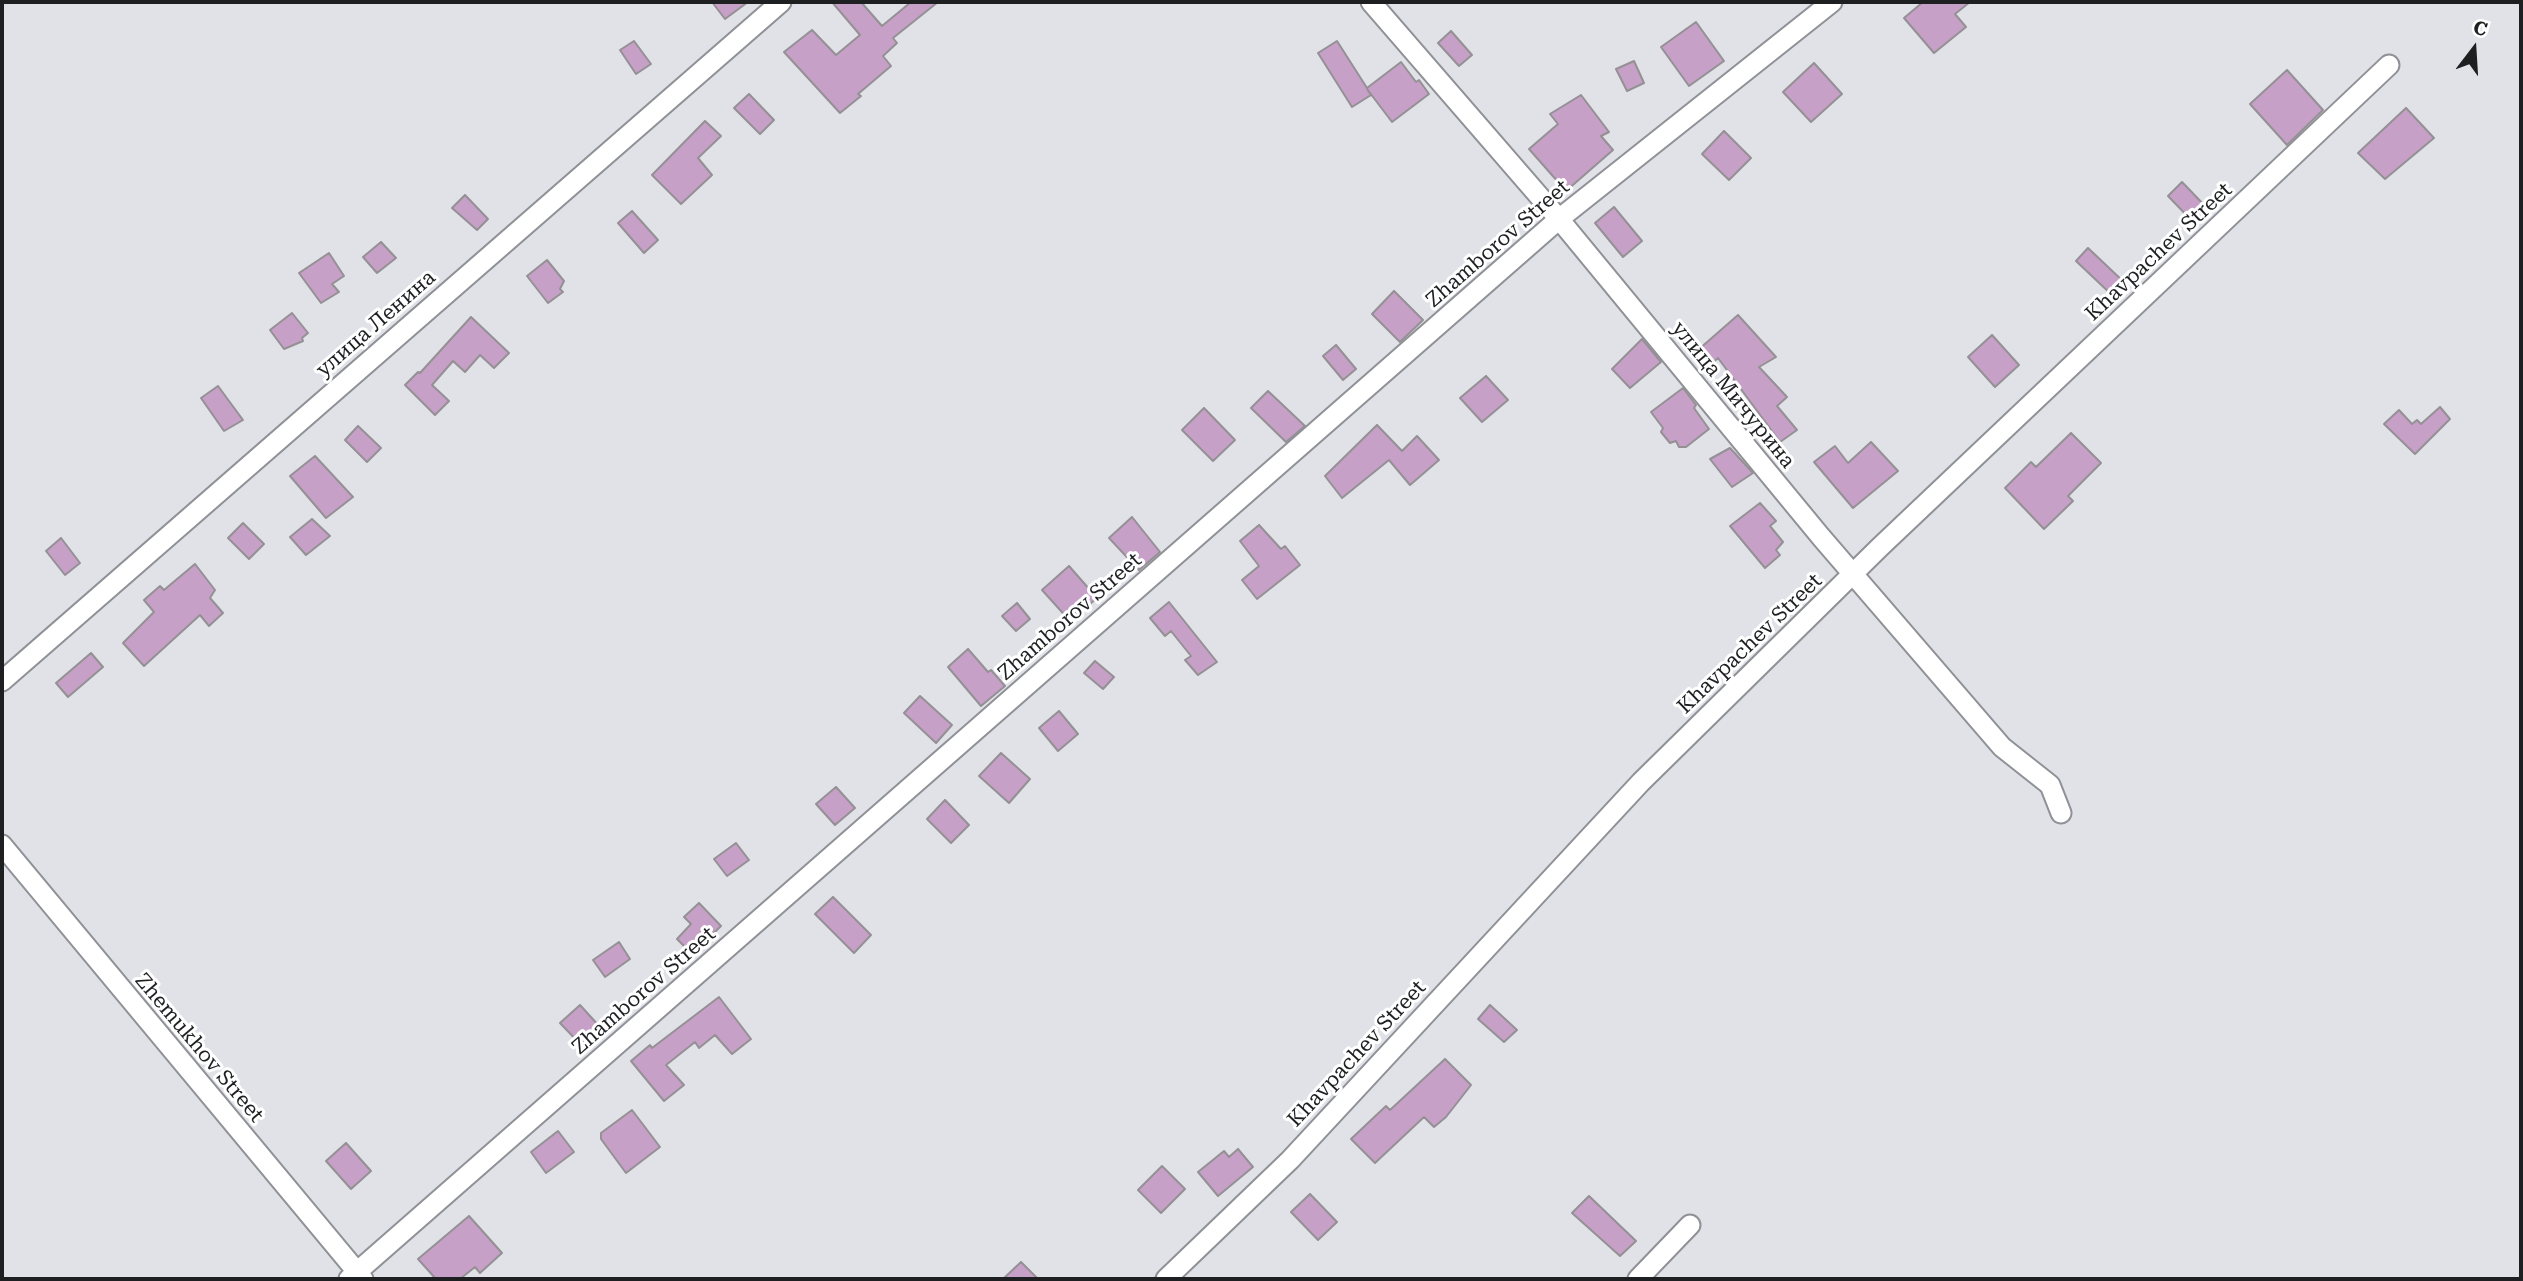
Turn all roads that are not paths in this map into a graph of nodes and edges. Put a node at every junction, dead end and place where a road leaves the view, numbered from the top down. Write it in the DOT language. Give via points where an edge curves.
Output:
graph roads {
  1 [pos="781,2"];
  2 [pos="1371,2"];
  3 [pos="1832,2"];
  4 [pos="2389,65"];
  5 [pos="1559,219"];
  6 [pos="1853,574"];
  7 [pos="2,681"];
  8 [pos="2061,813"];
  9 [pos="2,845"];
  10 [pos="1690,1225"];
  11 [pos="356,1277"];
  12 [pos="1167,1279"];
  13 [pos="1638,1279"];
  1 -- 7 [label="street, улица Ленина"];
  2 -- 5 [label="street, улица Мичурина"];
  3 -- 5 [label="street, Zhamborov Street"];
  4 -- 6 [label="street, Khavpachev Street"];
  5 -- 6 [label="street, улица Мичурина"];
  5 -- 11 [label="street, Zhamborov Street"];
  6 -- 8 [label="street, улица Мичурина" via="2002,747 2050,785"];
  6 -- 12 [label="street, Khavpachev Street" via="1641,782 1290,1160"];
  9 -- 11 [label="street, Zhemukhov Street"];
  10 -- 13 [label="street"];
}
